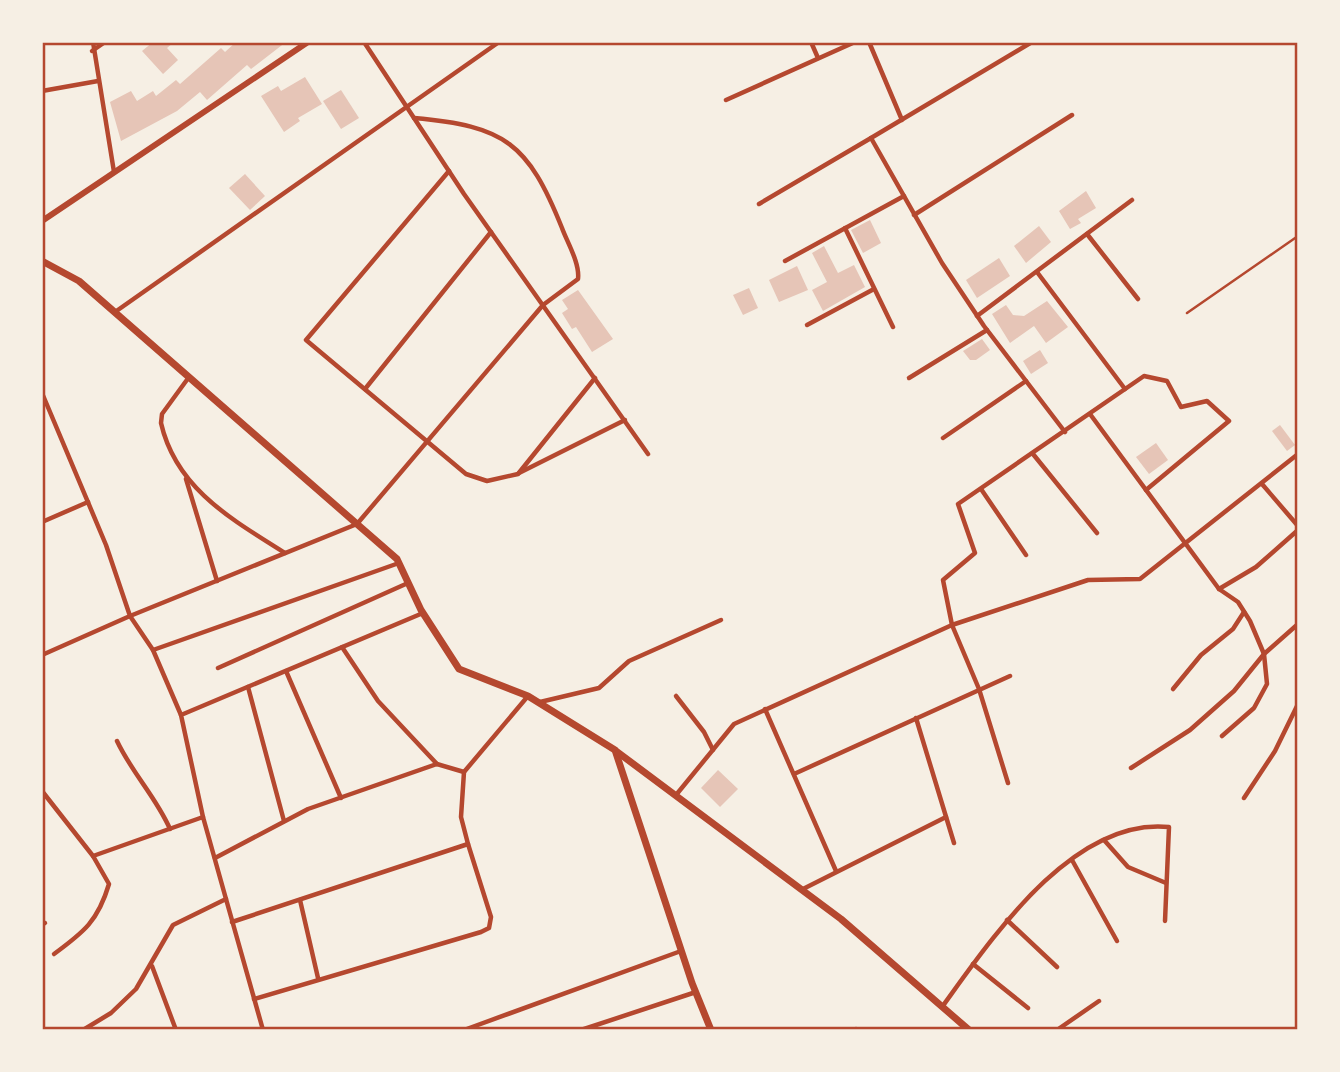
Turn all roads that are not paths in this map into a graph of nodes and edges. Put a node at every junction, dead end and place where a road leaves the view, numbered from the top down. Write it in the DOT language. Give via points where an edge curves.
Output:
graph roads {
  1 [pos="93,42"];
  2 [pos="105,42"];
  3 [pos="308,42"];
  4 [pos="365,42"];
  5 [pos="499,42"];
  6 [pos="811,42"];
  7 [pos="855,42"];
  8 [pos="869,42"];
  9 [pos="1031,42"];
  10 [pos="92,51"];
  11 [pos="818,58"];
  12 [pos="98,81"];
  13 [pos="42,91"];
  14 [pos="726,100"];
  15 [pos="407,107"];
  16 [pos="1072,115"];
  17 [pos="414,118"];
  18 [pos="902,120"];
  19 [pos="871,138"];
  20 [pos="449,171"];
  21 [pos="114,175"];
  22 [pos="904,196"];
  23 [pos="1132,200"];
  24 [pos="759,204"];
  25 [pos="914,215"];
  26 [pos="42,221"];
  27 [pos="845,228"];
  28 [pos="491,232"];
  29 [pos="1087,234"];
  30 [pos="1298,236"];
  31 [pos="42,261"];
  32 [pos="785,261"];
  33 [pos="1037,272"];
  34 [pos="874,289"];
  35 [pos="1138,299"];
  36 [pos="543,305"];
  37 [pos="115,313"];
  38 [pos="1187,313"];
  39 [pos="977,316"];
  40 [pos="807,325"];
  41 [pos="893,327"];
  42 [pos="987,330"];
  43 [pos="189,377"];
  44 [pos="595,378"];
  45 [pos="909,378"];
  46 [pos="1026,381"];
  47 [pos="365,388"];
  48 [pos="1125,389"];
  49 [pos="42,393"];
  50 [pos="1090,415"];
  51 [pos="625,420"];
  52 [pos="1065,432"];
  53 [pos="943,438"];
  54 [pos="428,440"];
  55 [pos="648,454"];
  56 [pos="1033,454"];
  57 [pos="1298,454"];
  58 [pos="518,474"];
  59 [pos="186,478"];
  60 [pos="1262,484"];
  61 [pos="981,489"];
  62 [pos="1146,490"];
  63 [pos="88,502"];
  64 [pos="42,522"];
  65 [pos="357,524"];
  66 [pos="1298,528"];
  67 [pos="1097,533"];
  68 [pos="1186,544"];
  69 [pos="285,553"];
  70 [pos="1026,555"];
  71 [pos="399,563"];
  72 [pos="216,581"];
  73 [pos="408,583"];
  74 [pos="1219,589"];
  75 [pos="1244,612"];
  76 [pos="423,613"];
  77 [pos="130,616"];
  78 [pos="720,620"];
  79 [pos="1298,624"];
  80 [pos="952,625"];
  81 [pos="342,647"];
  82 [pos="153,650"];
  83 [pos="1264,654"];
  84 [pos="42,655"];
  85 [pos="218,668"];
  86 [pos="286,671"];
  87 [pos="1010,676"];
  88 [pos="248,687"];
  89 [pos="1173,689"];
  90 [pos="979,690"];
  91 [pos="528,696"];
  92 [pos="676,696"];
  93 [pos="539,702"];
  94 [pos="1298,704"];
  95 [pos="765,709"];
  96 [pos="181,715"];
  97 [pos="916,718"];
  98 [pos="1222,736"];
  99 [pos="117,741"];
  100 [pos="615,750"];
  101 [pos="713,750"];
  102 [pos="437,764"];
  103 [pos="1131,768"];
  104 [pos="464,772"];
  105 [pos="793,774"];
  106 [pos="1008,783"];
  107 [pos="42,791"];
  108 [pos="676,796"];
  109 [pos="341,797"];
  110 [pos="1244,798"];
  111 [pos="203,817"];
  112 [pos="946,817"];
  113 [pos="284,822"];
  114 [pos="170,829"];
  115 [pos="1104,840"];
  116 [pos="954,843"];
  117 [pos="468,845"];
  118 [pos="93,856"];
  119 [pos="215,858"];
  120 [pos="1072,860"];
  121 [pos="836,871"];
  122 [pos="1166,883"];
  123 [pos="801,890"];
  124 [pos="226,899"];
  125 [pos="300,900"];
  126 [pos="1007,920"];
  127 [pos="1165,921"];
  128 [pos="233,922"];
  129 [pos="1116,941"];
  130 [pos="682,951"];
  131 [pos="54,954"];
  132 [pos="973,964"];
  133 [pos="152,965"];
  134 [pos="1057,967"];
  135 [pos="318,978"];
  136 [pos="696,992"];
  137 [pos="254,999"];
  138 [pos="1099,1000"];
  139 [pos="942,1007"];
  140 [pos="1028,1008"];
  141 [pos="83,1030"];
  142 [pos="176,1030"];
  143 [pos="263,1030"];
  144 [pos="464,1030"];
  145 [pos="581,1030"];
  146 [pos="712,1030"];
  147 [pos="969,1030"];
  148 [pos="1058,1030"];
  1 -- 10 [label="street"];
  2 -- 10 [label="street"];
  3 -- 21 [label="street"];
  4 -- 15 [label="street"];
  5 -- 15 [label="street"];
  6 -- 11 [label="street"];
  7 -- 11 [label="street"];
  8 -- 18 [label="street"];
  9 -- 18 [label="street"];
  10 -- 12 [label="street"];
  11 -- 14 [label="street"];
  12 -- 13 [label="street"];
  12 -- 21 [label="street"];
  15 -- 17 [label="street"];
  15 -- 37 [label="street"];
  16 -- 25 [label="street"];
  17 -- 20 [label="street"];
  17 -- 36 [label="street" via="456,122 492,134 512,145 531,165 546,187 579,273 575,284"];
  18 -- 19 [label="street"];
  19 -- 22 [label="street"];
  19 -- 24 [label="street"];
  20 -- 28 [label="street"];
  20 -- 47 [label="street" via="306,340"];
  21 -- 26 [label="street"];
  22 -- 25 [label="street"];
  22 -- 27 [label="street"];
  23 -- 29 [label="street"];
  25 -- 39 [label="street"];
  27 -- 32 [label="street"];
  27 -- 34 [label="street"];
  28 -- 36 [label="street"];
  28 -- 47 [label="street"];
  29 -- 33 [label="street"];
  29 -- 35 [label="street"];
  30 -- 38 [label="lane"];
  31 -- 37 [label="main road" via="79,281"];
  33 -- 39 [label="street"];
  33 -- 48 [label="street"];
  34 -- 40 [label="street"];
  34 -- 41 [label="street"];
  36 -- 44 [label="street"];
  36 -- 54 [label="street"];
  37 -- 43 [label="main road"];
  39 -- 42 [label="street"];
  42 -- 45 [label="street"];
  42 -- 46 [label="street"];
  43 -- 59 [label="street" via="162,414 161,423"];
  43 -- 65 [label="main road"];
  44 -- 51 [label="street"];
  44 -- 58 [label="street"];
  46 -- 52 [label="street"];
  46 -- 53 [label="street"];
  47 -- 54 [label="street"];
  48 -- 50 [label="street"];
  48 -- 62 [label="street" via="1144,376 1167,381 1181,407 1207,401 1229,421"];
  49 -- 63 [label="street"];
  50 -- 52 [label="street"];
  50 -- 62 [label="street"];
  51 -- 55 [label="street"];
  51 -- 58 [label="street"];
  52 -- 56 [label="street"];
  54 -- 58 [label="street" via="476,479"];
  54 -- 65 [label="street"];
  56 -- 61 [label="street"];
  56 -- 67 [label="street"];
  57 -- 60 [label="street"];
  59 -- 69 [label="street" via="214,507"];
  59 -- 72 [label="street"];
  60 -- 66 [label="street"];
  60 -- 68 [label="street"];
  61 -- 70 [label="street"];
  61 -- 80 [label="street" via="958,504 975,553 943,580"];
  62 -- 68 [label="street"];
  63 -- 64 [label="street"];
  63 -- 77 [label="street"];
  65 -- 69 [label="street"];
  65 -- 71 [label="main road"];
  66 -- 74 [label="street" via="1256,567"];
  68 -- 74 [label="street"];
  68 -- 80 [label="street" via="1140,579 1088,580"];
  69 -- 72 [label="street"];
  71 -- 73 [label="main road"];
  71 -- 82 [label="street"];
  72 -- 77 [label="street"];
  73 -- 76 [label="main road"];
  73 -- 85 [label="street"];
  74 -- 75 [label="street"];
  75 -- 83 [label="street"];
  75 -- 89 [label="street"];
  76 -- 81 [label="street"];
  76 -- 91 [label="main road" via="459,669"];
  77 -- 82 [label="street"];
  77 -- 84 [label="street"];
  78 -- 93 [label="street" via="629,661 600,688"];
  79 -- 83 [label="street"];
  80 -- 90 [label="street"];
  80 -- 95 [label="street"];
  81 -- 86 [label="street"];
  81 -- 102 [label="street" via="378,701"];
  82 -- 96 [label="street"];
  83 -- 98 [label="street" via="1267,684 1254,708"];
  83 -- 103 [label="street" via="1234,691 1190,730"];
  86 -- 88 [label="street"];
  86 -- 109 [label="street"];
  87 -- 90 [label="street"];
  88 -- 96 [label="street"];
  88 -- 113 [label="street"];
  90 -- 97 [label="street"];
  90 -- 106 [label="street"];
  91 -- 93 [label="main road"];
  91 -- 104 [label="street"];
  92 -- 101 [label="street"];
  93 -- 100 [label="main road"];
  94 -- 110 [label="street"];
  95 -- 101 [label="street" via="734,724"];
  95 -- 105 [label="street"];
  96 -- 111 [label="street"];
  97 -- 105 [label="street"];
  97 -- 112 [label="street"];
  99 -- 114 [label="street" via="135,775 157,800"];
  100 -- 108 [label="main road"];
  100 -- 130 [label="main road"];
  101 -- 108 [label="street"];
  102 -- 104 [label="street"];
  102 -- 109 [label="street"];
  104 -- 117 [label="street" via="461,817"];
  105 -- 121 [label="street"];
  107 -- 118 [label="street"];
  108 -- 123 [label="main road"];
  109 -- 113 [label="street"];
  111 -- 114 [label="street"];
  111 -- 119 [label="street"];
  112 -- 116 [label="street"];
  112 -- 121 [label="street"];
  113 -- 119 [label="street"];
  114 -- 118 [label="street"];
  115 -- 120 [label="street"];
  115 -- 122 [label="street" via="1128,867"];
  115 -- 122 [label="street" via="1144,824 1169,827"];
  117 -- 125 [label="street"];
  117 -- 135 [label="street" via="491,917 489,928"];
  118 -- 131 [label="street" via="109,884 102,909"];
  119 -- 124 [label="street"];
  120 -- 126 [label="street" via="1051,874"];
  120 -- 129 [label="street"];
  121 -- 123 [label="street"];
  122 -- 127 [label="street"];
  123 -- 139 [label="main road"];
  124 -- 128 [label="street"];
  124 -- 133 [label="street" via="173,925"];
  125 -- 128 [label="street"];
  125 -- 135 [label="street"];
  126 -- 132 [label="street"];
  126 -- 134 [label="street"];
  128 -- 137 [label="street"];
  130 -- 136 [label="main road"];
  130 -- 144 [label="street"];
  132 -- 139 [label="street"];
  132 -- 140 [label="street"];
  133 -- 141 [label="street" via="111,1013"];
  133 -- 142 [label="street"];
  135 -- 137 [label="street"];
  136 -- 145 [label="street"];
  136 -- 146 [label="main road"];
  137 -- 143 [label="street"];
  138 -- 148 [label="street"];
  139 -- 147 [label="main road"];
}
